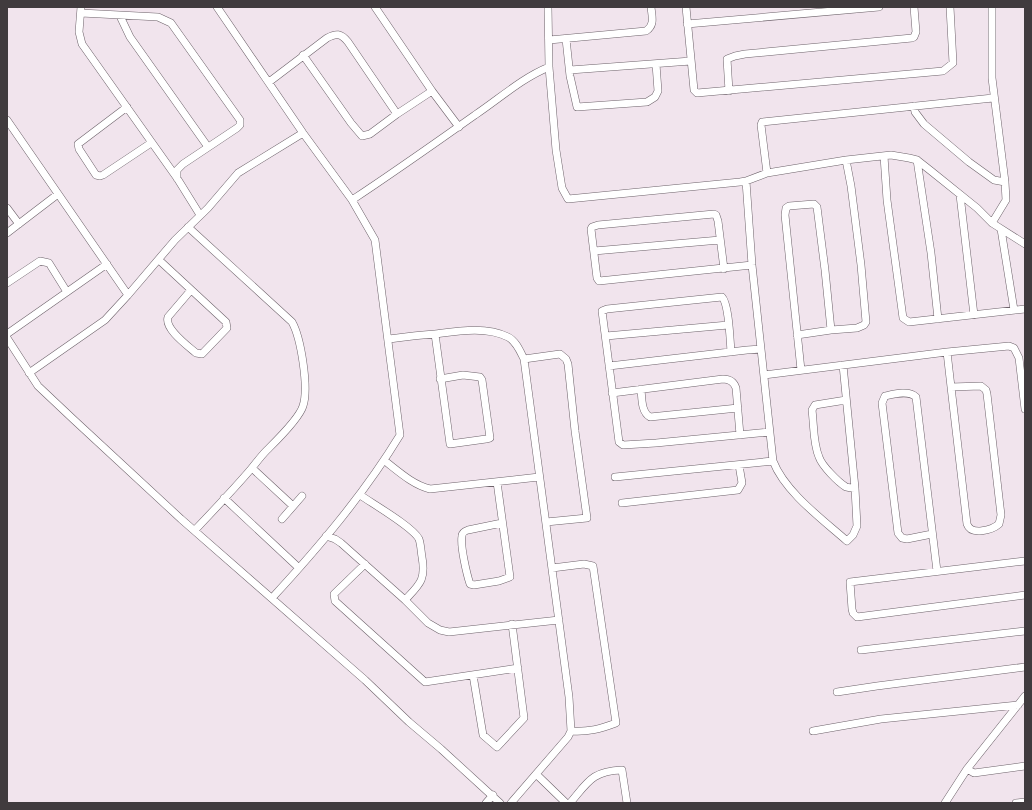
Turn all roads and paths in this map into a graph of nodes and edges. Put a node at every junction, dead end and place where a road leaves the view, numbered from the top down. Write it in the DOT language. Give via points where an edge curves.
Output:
graph roads {
  1 [pos="217,7"];
  2 [pos="375,7"];
  3 [pos="548,7"];
  4 [pos="651,7"];
  5 [pos="686,7"];
  6 [pos="879,7"];
  7 [pos="914,7"];
  8 [pos="950,7"];
  9 [pos="992,7"];
  10 [pos="842,9"];
  11 [pos="81,10"];
  12 [pos="120,16"];
  13 [pos="687,24"];
  14 [pos="566,39"];
  15 [pos="549,40"];
  16 [pos="303,55"];
  17 [pos="691,60"];
  18 [pos="656,64"];
  19 [pos="549,67"];
  20 [pos="570,70"];
  21 [pos="269,82"];
  22 [pos="432,91"];
  23 [pos="729,91"];
  24 [pos="993,98"];
  25 [pos="914,106"];
  26 [pos="127,107"];
  27 [pos="397,114"];
  28 [pos="8,125"];
  29 [pos="459,127"];
  30 [pos="302,133"];
  31 [pos="151,143"];
  32 [pos="208,147"];
  33 [pos="884,156"];
  34 [pos="846,160"];
  35 [pos="917,160"];
  36 [pos="766,173"];
  37 [pos="177,178"];
  38 [pos="746,181"];
  39 [pos="1005,182"];
  40 [pos="58,194"];
  41 [pos="960,195"];
  42 [pos="352,200"];
  43 [pos="7,208"];
  44 [pos="200,214"];
  45 [pos="992,223"];
  46 [pos="20,224"];
  47 [pos="188,227"];
  48 [pos="1001,229"];
  49 [pos="7,233"];
  50 [pos="720,240"];
  51 [pos="1025,244"];
  52 [pos="594,251"];
  53 [pos="159,260"];
  54 [pos="107,264"];
  55 [pos="752,265"];
  56 [pos="724,269"];
  57 [pos="7,283"];
  58 [pos="192,290"];
  59 [pos="67,292"];
  60 [pos="128,295"];
  61 [pos="1025,309"];
  62 [pos="1014,310"];
  63 [pos="974,315"];
  64 [pos="938,319"];
  65 [pos="728,325"];
  66 [pos="831,330"];
  67 [pos="7,334"];
  68 [pos="435,334"];
  69 [pos="797,335"];
  70 [pos="606,336"];
  71 [pos="7,338"];
  72 [pos="389,339"];
  73 [pos="761,349"];
  74 [pos="731,352"];
  75 [pos="947,352"];
  76 [pos="524,359"];
  77 [pos="843,365"];
  78 [pos="609,366"];
  79 [pos="801,370"];
  80 [pos="29,373"];
  81 [pos="764,375"];
  82 [pos="440,379"];
  83 [pos="951,387"];
  84 [pos="641,389"];
  85 [pos="612,393"];
  86 [pos="846,400"];
  87 [pos="738,408"];
  88 [pos="1025,409"];
  89 [pos="769,432"];
  90 [pos="740,435"];
  91 [pos="385,461"];
  92 [pos="773,461"];
  93 [pos="739,465"];
  94 [pos="252,468"];
  95 [pos="540,476"];
  96 [pos="615,477"];
  97 [pos="497,482"];
  98 [pos="855,488"];
  99 [pos="360,495"];
  100 [pos="302,496"];
  101 [pos="224,498"];
  102 [pos="622,503"];
  103 [pos="292,506"];
  104 [pos="282,519"];
  105 [pos="546,522"];
  106 [pos="502,523"];
  107 [pos="195,530"];
  108 [pos="932,534"];
  109 [pos="326,536"];
  110 [pos="1025,561"];
  111 [pos="365,564"];
  112 [pos="299,568"];
  113 [pos="552,568"];
  114 [pos="937,571"];
  115 [pos="1025,595"];
  116 [pos="272,598"];
  117 [pos="405,600"];
  118 [pos="559,620"];
  119 [pos="512,624"];
  120 [pos="1025,631"];
  121 [pos="861,650"];
  122 [pos="1025,667"];
  123 [pos="518,668"];
  124 [pos="473,675"];
  125 [pos="837,692"];
  126 [pos="1025,696"];
  127 [pos="1018,705"];
  128 [pos="571,731"];
  129 [pos="813,731"];
  130 [pos="1025,766"];
  131 [pos="967,769"];
  132 [pos="536,774"];
  133 [pos="493,795"];
  134 [pos="1025,802"];
  135 [pos="486,803"];
  136 [pos="500,803"];
  137 [pos="511,803"];
  138 [pos="566,803"];
  139 [pos="570,803"];
  140 [pos="627,803"];
  141 [pos="945,803"];
  142 [pos="1016,803"];
  1 -- 21 [label="street"];
  2 -- 22 [label="street"];
  3 -- 15 [label="street"];
  4 -- 14 [label="street" via="653,21 646,30"];
  5 -- 13 [label="street"];
  6 -- 10 [label="street"];
  7 -- 23 [label="street" via="916,35 912,38 730,57 727,65"];
  8 -- 23 [label="street" via="953,63 943,71"];
  9 -- 24 [label="street"];
  10 -- 13 [label="street"];
  11 -- 12 [label="street"];
  11 -- 26 [label="street" via="79,32 82,44"];
  12 -- 32 [label="street" via="130,37"];
  12 -- 32 [label="street" via="158,17 171,23 240,120 237,128"];
  13 -- 17 [label="street"];
  14 -- 15 [label="street"];
  14 -- 20 [label="street"];
  15 -- 19 [label="street"];
  16 -- 21 [label="street"];
  16 -- 27 [label="street" via="331,36 342,36"];
  16 -- 27 [label="street" via="362,136 370,134"];
  17 -- 18 [label="street"];
  17 -- 23 [label="street" via="694,90 697,94"];
  18 -- 20 [label="street"];
  18 -- 20 [label="street" via="658,91 655,97 647,102 577,107"];
  19 -- 29 [label="street" via="522,82"];
  19 -- 38 [label="street" via="556,150 562,188 568,199"];
  21 -- 30 [label="street"];
  22 -- 27 [label="street"];
  22 -- 29 [label="street"];
  24 -- 25 [label="street"];
  24 -- 39 [label="street"];
  25 -- 36 [label="street" via="762,122"];
  25 -- 39 [label="street" via="915,112 924,124 963,157 987,176"];
  26 -- 31 [label="street"];
  26 -- 31 [label="street" via="78,144 96,175 103,175"];
  28 -- 40 [label="street"];
  29 -- 42 [label="street"];
  30 -- 42 [label="street"];
  30 -- 44 [label="street" via="238,173"];
  31 -- 37 [label="street"];
  32 -- 37 [label="street" via="177,170"];
  33 -- 34 [label="street"];
  33 -- 35 [label="street"];
  33 -- 64 [label="street" via="886,200 903,318 910,322"];
  34 -- 36 [label="street"];
  34 -- 66 [label="street" via="861,265 866,322 857,328"];
  35 -- 41 [label="street"];
  35 -- 64 [label="street"];
  36 -- 38 [label="street"];
  37 -- 44 [label="street"];
  38 -- 55 [label="street"];
  39 -- 45 [label="street" via="1006,200"];
  40 -- 46 [label="street"];
  40 -- 54 [label="street"];
  41 -- 45 [label="street"];
  41 -- 63 [label="street"];
  42 -- 72 [label="street" via="375,240"];
  43 -- 46 [label="street"];
  44 -- 47 [label="street"];
  45 -- 48 [label="street"];
  46 -- 49 [label="street"];
  47 -- 53 [label="street"];
  47 -- 94 [label="street" via="288,317 298,335 304,375 303,406 287,429"];
  48 -- 51 [label="street"];
  48 -- 62 [label="street"];
  50 -- 52 [label="street"];
  50 -- 52 [label="street" via="715,214 689,216 592,227"];
  50 -- 56 [label="street"];
  52 -- 56 [label="street" via="599,280"];
  53 -- 58 [label="street"];
  53 -- 60 [label="street"];
  54 -- 59 [label="street"];
  54 -- 60 [label="street"];
  55 -- 56 [label="street"];
  55 -- 73 [label="street"];
  57 -- 59 [label="street" via="40,261 49,263"];
  58 -- 58 [label="street" via="226,322 227,328 202,354 196,353 170,329 167,321"];
  59 -- 67 [label="street"];
  60 -- 80 [label="street" via="105,320"];
  61 -- 62 [label="street"];
  62 -- 63 [label="street"];
  63 -- 64 [label="street"];
  65 -- 70 [label="street"];
  65 -- 70 [label="street" via="721,296 605,309 602,312"];
  65 -- 74 [label="street"];
  66 -- 69 [label="street"];
  66 -- 69 [label="street" via="819,211 814,204 792,205 786,208 785,215"];
  68 -- 72 [label="street"];
  68 -- 76 [label="street" via="459,330 500,334 513,341"];
  68 -- 82 [label="street"];
  69 -- 79 [label="street"];
  70 -- 78 [label="street"];
  71 -- 80 [label="street"];
  72 -- 91 [label="street" via="400,435"];
  73 -- 74 [label="street"];
  73 -- 81 [label="street"];
  74 -- 78 [label="street"];
  75 -- 77 [label="street"];
  75 -- 83 [label="street"];
  75 -- 88 [label="street" via="1008,346 1014,348 1019,358"];
  76 -- 95 [label="street"];
  76 -- 105 [label="street" via="560,354 568,364 588,518"];
  77 -- 79 [label="street"];
  77 -- 86 [label="street"];
  78 -- 85 [label="street"];
  79 -- 81 [label="street"];
  80 -- 107 [label="street" via="38,386 139,482"];
  81 -- 89 [label="street"];
  82 -- 82 [label="street" via="450,444 490,438 480,377 463,375"];
  83 -- 83 [label="street" via="968,528 991,528 999,524 1001,516 986,390 981,386"];
  84 -- 85 [label="street"];
  84 -- 87 [label="street" via="644,410 650,416"];
  84 -- 87 [label="street" via="726,379 735,385"];
  85 -- 90 [label="street" via="619,442 623,445"];
  86 -- 98 [label="street"];
  86 -- 98 [label="street" via="815,405 812,410 820,460 843,485"];
  87 -- 90 [label="street"];
  89 -- 90 [label="street"];
  89 -- 92 [label="street"];
  91 -- 97 [label="street" via="412,481 430,489"];
  91 -- 99 [label="street"];
  92 -- 93 [label="street"];
  92 -- 98 [label="street" via="788,486 820,518 847,540 857,526"];
  93 -- 96 [label="street"];
  93 -- 102 [label="street" via="742,483 738,490"];
  94 -- 101 [label="street"];
  94 -- 103 [label="street"];
  95 -- 97 [label="street"];
  95 -- 105 [label="street"];
  97 -- 106 [label="street"];
  99 -- 109 [label="street"];
  99 -- 117 [label="street" via="408,528 418,539 424,566 423,578"];
  100 -- 103 [label="street"];
  101 -- 107 [label="street"];
  101 -- 112 [label="street"];
  103 -- 104 [label="street"];
  105 -- 113 [label="street"];
  106 -- 106 [label="street" via="510,577 499,581 470,584 462,545 463,532"];
  107 -- 116 [label="street"];
  108 -- 108 [label="street" via="916,396 910,393 885,396 882,403 898,533 907,539"];
  108 -- 114 [label="street"];
  109 -- 111 [label="street" via="341,543"];
  109 -- 112 [label="street"];
  110 -- 114 [label="street"];
  111 -- 117 [label="street"];
  111 -- 124 [label="street" via="334,594 335,601 425,682"];
  112 -- 116 [label="street"];
  113 -- 118 [label="street"];
  113 -- 128 [label="street" via="584,564 592,566 616,723 598,730"];
  114 -- 115 [label="street" via="850,582 853,613 857,616 867,616"];
  116 -- 133 [label="street"];
  117 -- 119 [label="street" via="428,623 440,630 449,632"];
  118 -- 119 [label="street"];
  118 -- 128 [label="street"];
  119 -- 123 [label="street"];
  120 -- 121 [label="street"];
  122 -- 125 [label="street"];
  123 -- 124 [label="street"];
  123 -- 124 [label="street" via="524,718 497,747 483,735"];
  126 -- 127 [label="street"];
  127 -- 129 [label="street" via="880,719"];
  127 -- 131 [label="street"];
  128 -- 132 [label="street"];
  130 -- 131 [label="street" via="974,773"];
  131 -- 141 [label="street"];
  132 -- 137 [label="street"];
  132 -- 138 [label="street"];
  133 -- 135 [label="street"];
  133 -- 136 [label="street"];
  134 -- 142 [label="street"];
  139 -- 140 [label="street" via="591,778 608,771 622,770"];
}
